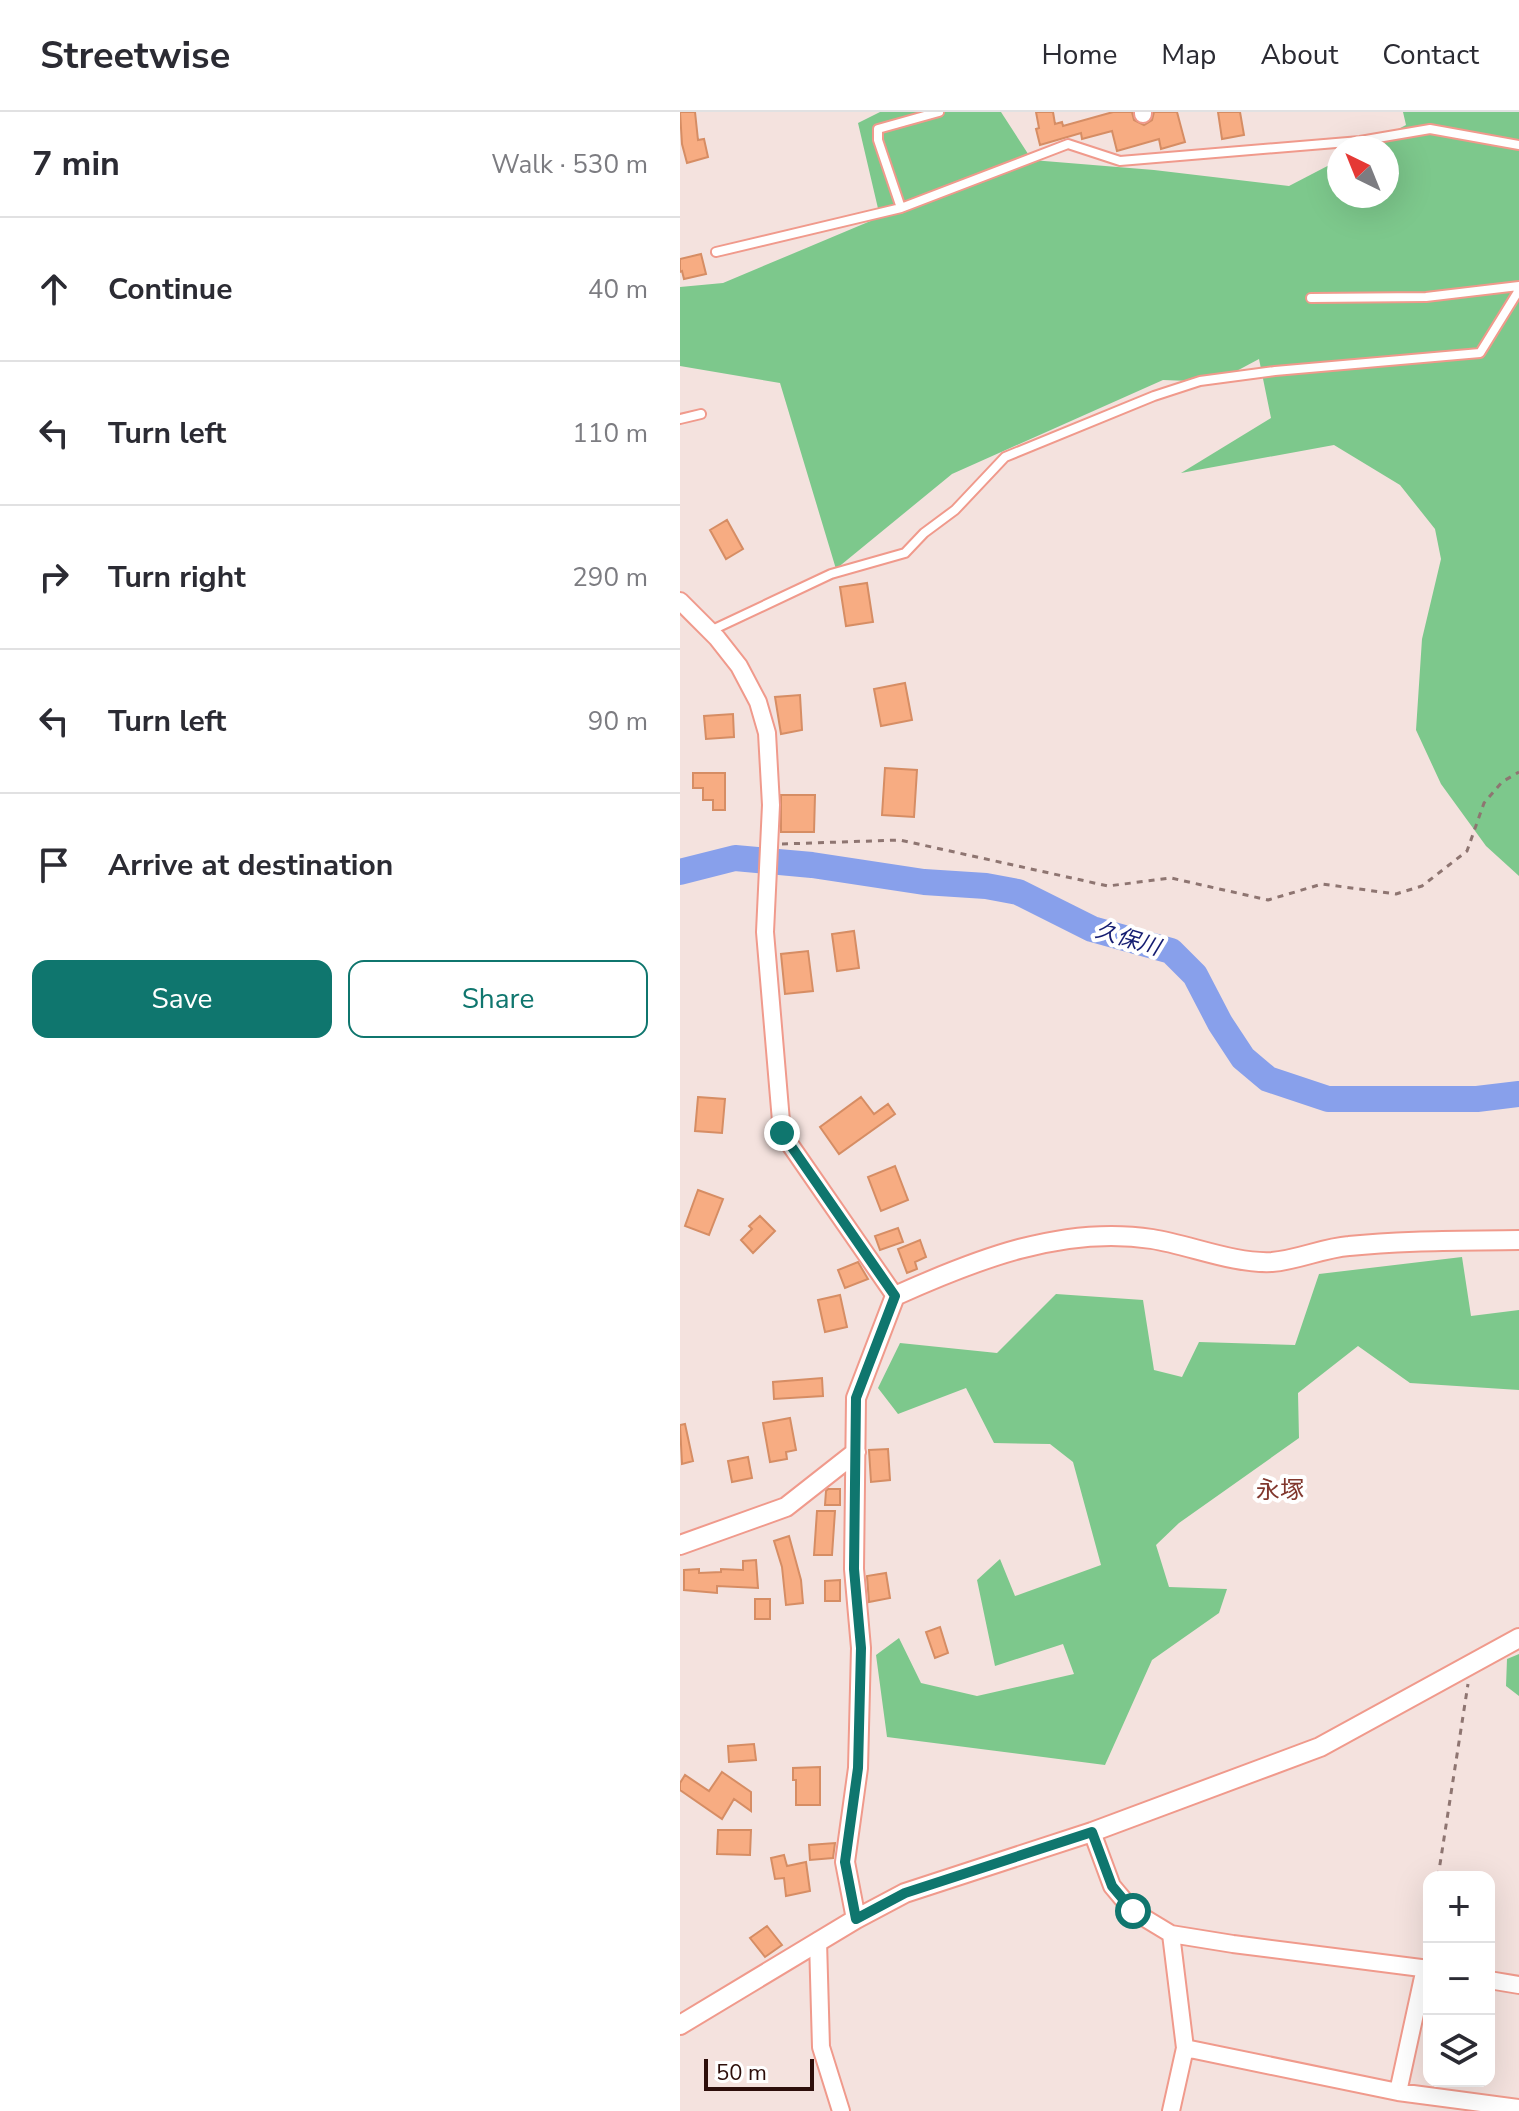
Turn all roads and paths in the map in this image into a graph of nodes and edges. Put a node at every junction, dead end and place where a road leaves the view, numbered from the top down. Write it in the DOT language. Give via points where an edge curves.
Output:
graph roads {
  1 [pos="939,112"];
  2 [pos="1519,145"];
  3 [pos="901,208"];
  4 [pos="716,252"];
  5 [pos="1519,288"];
  6 [pos="1311,298"];
  7 [pos="701,414"];
  8 [pos="680,419"];
  9 [pos="683,609"];
  10 [pos="710,631"];
  11 [pos="1519,772"];
  12 [pos="770,846"];
  13 [pos="1519,1240"];
  14 [pos="895,1296"];
  15 [pos="856,1452"];
  16 [pos="680,1545"];
  17 [pos="1519,1638"];
  18 [pos="1471,1665"];
  19 [pos="1092,1832"];
  20 [pos="1439,1871"];
  21 [pos="856,1919"];
  22 [pos="1171,1934"];
  23 [pos="818,1941"];
  24 [pos="1423,1968"];
  25 [pos="1495,1981"];
  26 [pos="1423,1985"];
  27 [pos="1519,1985"];
  28 [pos="680,2025"];
  29 [pos="1185,2048"];
  30 [pos="1398,2092"];
  31 [pos="1519,2108"];
  32 [pos="841,2111"];
  33 [pos="1171,2111"];
  1 -- 3 [label="lane" via="878,129"];
  2 -- 3 [label="lane" via="1430,129 1360,141 1120,161 1068,144"];
  3 -- 4 [label="lane"];
  5 -- 6 [label="lane" via="1426,297"];
  5 -- 10 [label="lane" via="1480,353 1200,381 1045,440 1005,457 905,553 831,574"];
  7 -- 8 [label="lane"];
  9 -- 10 [label="street"];
  10 -- 12 [label="street" via="739,666 767,733"];
  11 -- 12 [label="path" via="1484,803 1467,851 1422,886 1396,894 1322,884 1268,900 1171,878 1108,886 900,840"];
  12 -- 14 [label="street" via="765,932 782,1133"];
  13 -- 14 [label="street" via="1347,1246 1272,1262 1150,1239 1064,1238 1027,1246"];
  14 -- 15 [label="street" via="856,1398"];
  15 -- 16 [label="street" via="786,1507"];
  15 -- 21 [label="street" via="859,1753 845,1862"];
  17 -- 18 [label="street"];
  18 -- 19 [label="street" via="1320,1747"];
  18 -- 20 [label="path"];
  19 -- 21 [label="street" via="905,1893"];
  19 -- 22 [label="street" via="1112,1886 1133,1911"];
  21 -- 23 [label="street"];
  22 -- 24 [label="street"];
  22 -- 29 [label="street"];
  23 -- 28 [label="street"];
  23 -- 32 [label="street" via="821,2047"];
  25 -- 27 [label="street"];
  26 -- 30 [label="street"];
  29 -- 30 [label="street"];
  29 -- 33 [label="street"];
  30 -- 31 [label="street"];
}
